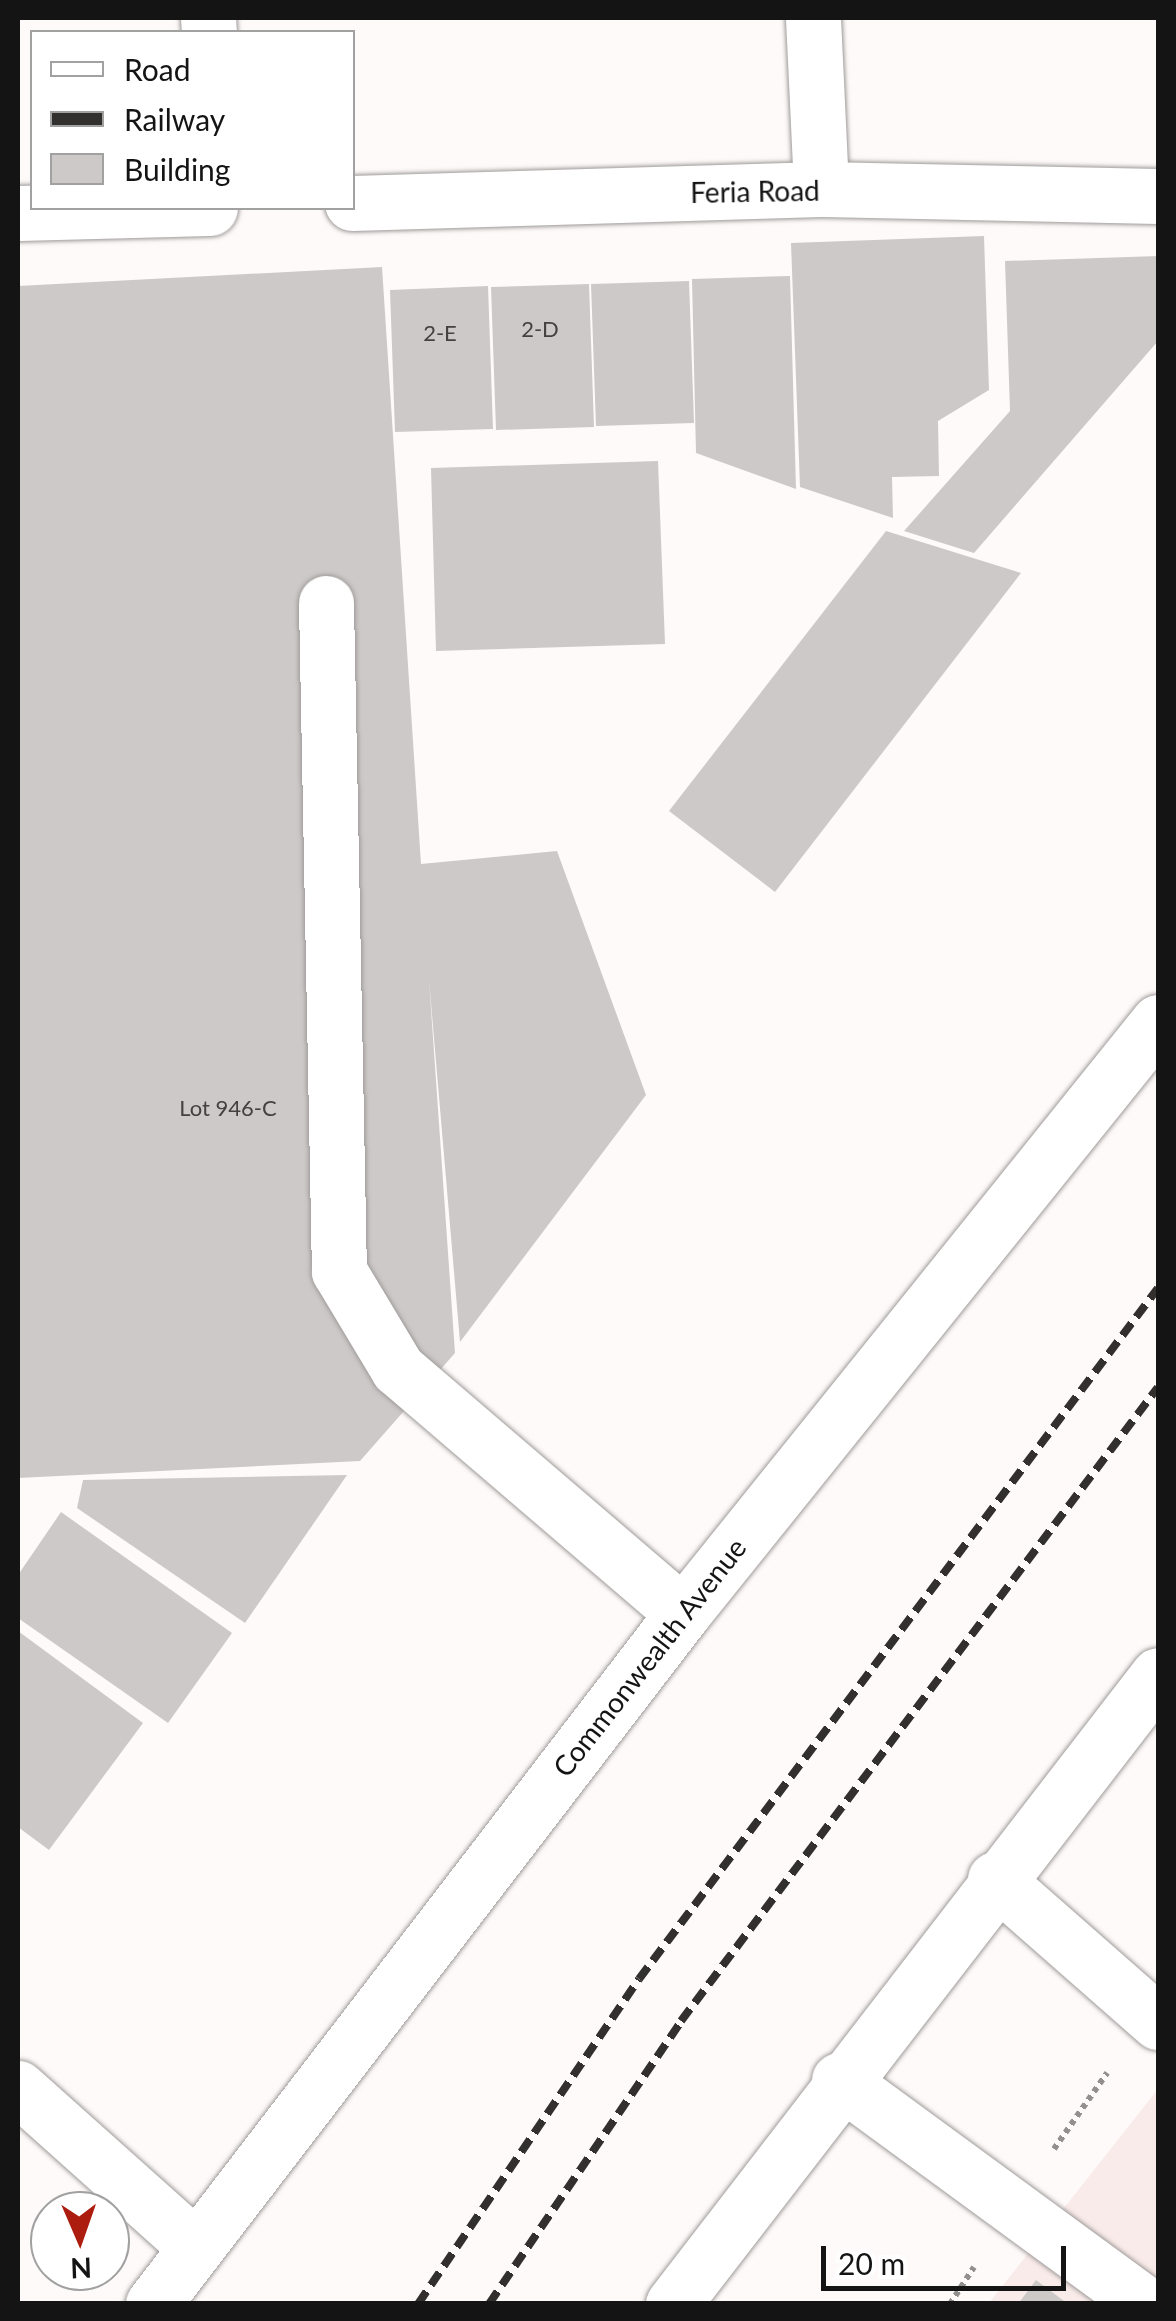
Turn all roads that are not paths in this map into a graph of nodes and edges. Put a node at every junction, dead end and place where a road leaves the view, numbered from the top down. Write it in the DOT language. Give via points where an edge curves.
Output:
graph roads {
  1 [pos="814,18"];
  2 [pos="821,189"];
  3 [pos="1158,196"];
  4 [pos="355,203"];
  5 [pos="133,210"];
  6 [pos="18,213"];
  7 [pos="326,603"];
  8 [pos="1158,1022"];
  9 [pos="683,1613"];
  10 [pos="1158,1675"];
  11 [pos="995,1879"];
  12 [pos="1158,2022"];
  13 [pos="839,2080"];
  14 [pos="18,2088"];
  15 [pos="195,2246"];
  16 [pos="153,2304"];
  17 [pos="674,2304"];
  18 [pos="1145,2304"];
  1 -- 2 [label="main road"];
  2 -- 3 [label="main road, Feria Road"];
  2 -- 4 [label="main road, Feria Road"];
  5 -- 6 [label="main road"];
  7 -- 9 [label="main road" via="339,1272 398,1368"];
  8 -- 9 [label="main road, Commonwealth Avenue"];
  9 -- 15 [label="main road, Commonwealth Avenue"];
  10 -- 11 [label="main road"];
  11 -- 12 [label="main road"];
  11 -- 13 [label="main road"];
  13 -- 17 [label="main road"];
  13 -- 18 [label="main road"];
  14 -- 15 [label="main road"];
  15 -- 16 [label="main road, Commonwealth Avenue"];
}
